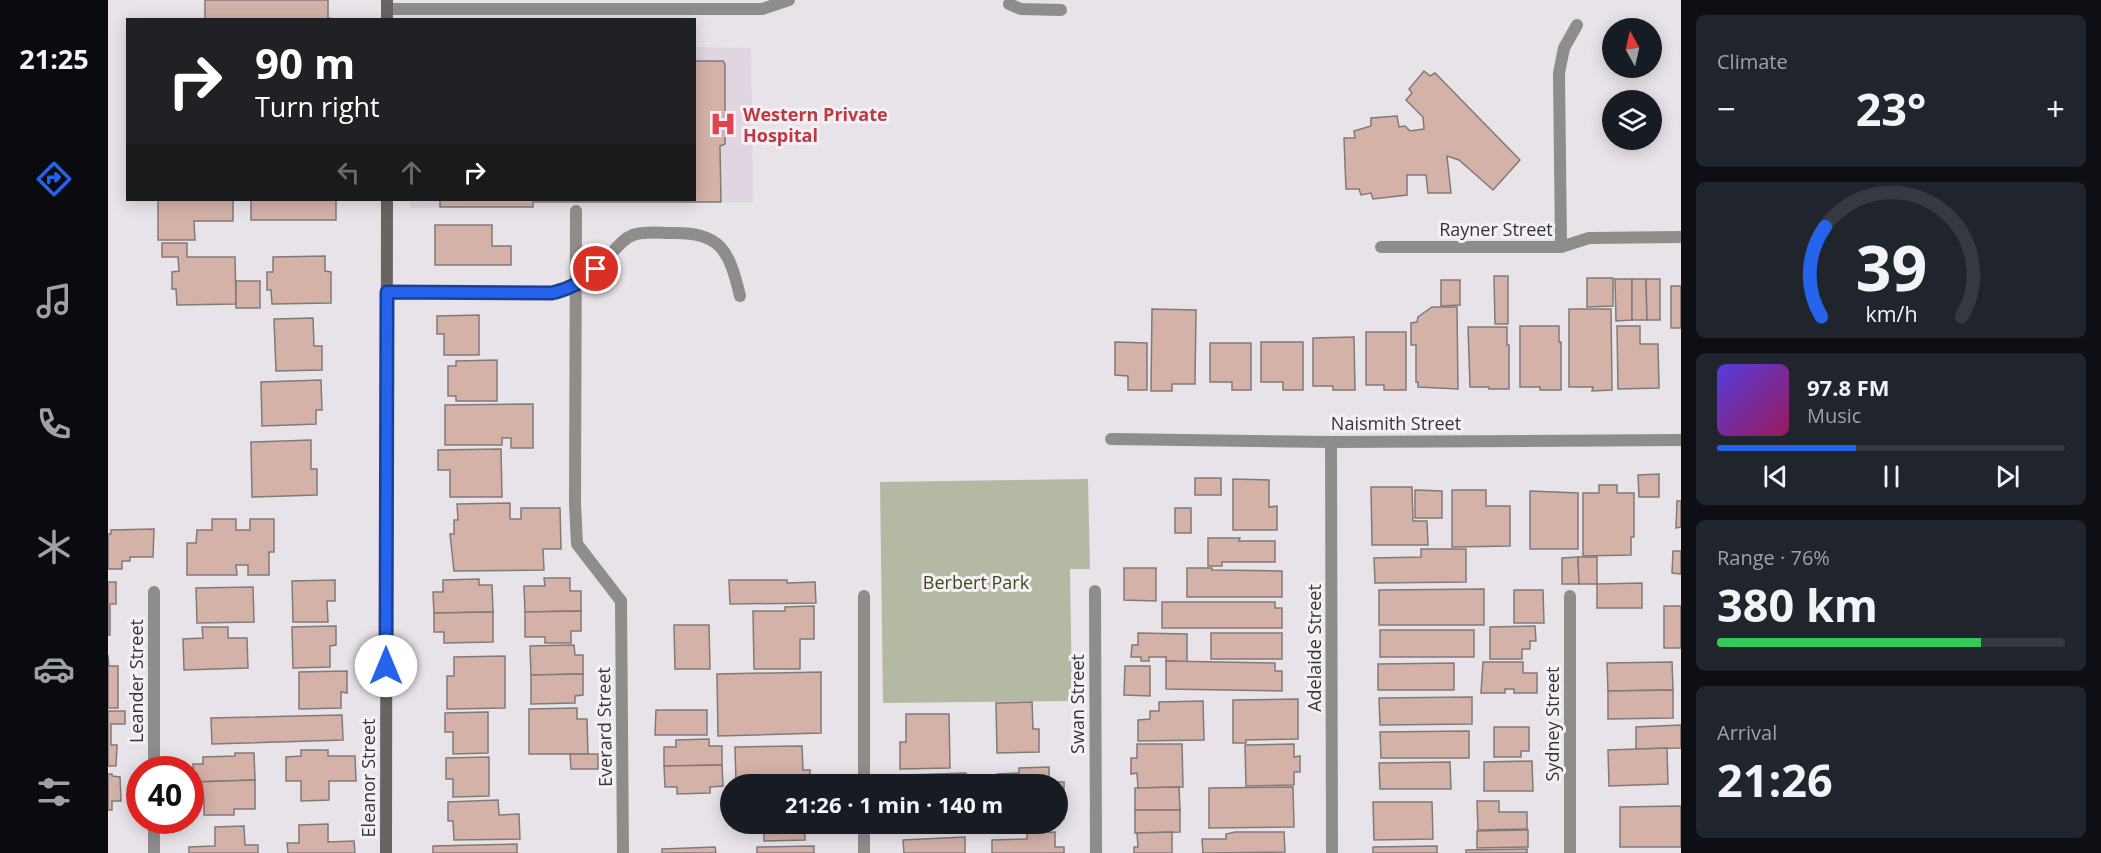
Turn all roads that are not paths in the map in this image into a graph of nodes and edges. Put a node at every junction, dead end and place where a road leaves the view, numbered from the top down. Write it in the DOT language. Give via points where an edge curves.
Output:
graph roads {
  1 [pos="789,0"];
  2 [pos="1007,1"];
  3 [pos="387,10"];
  4 [pos="1061,10"];
  5 [pos="1577,25"];
  6 [pos="387,201"];
  7 [pos="576,211"];
  8 [pos="1681,237"];
  9 [pos="1561,247"];
  10 [pos="1381,248"];
  11 [pos="576,285"];
  12 [pos="387,292"];
  13 [pos="740,296"];
  14 [pos="1111,439"];
  15 [pos="1681,440"];
  16 [pos="1331,442"];
  17 [pos="1095,591"];
  18 [pos="154,592"];
  19 [pos="864,596"];
  20 [pos="1570,596"];
  21 [pos="154,756"];
  22 [pos="864,774"];
  23 [pos="154,834"];
  24 [pos="864,834"];
  25 [pos="154,853"];
  26 [pos="386,853"];
  27 [pos="623,853"];
  28 [pos="864,853"];
  29 [pos="1096,853"];
  30 [pos="1332,853"];
  31 [pos="1570,853"];
  1 -- 3 [label="street" via="762,9"];
  2 -- 4 [label="street" via="1021,9"];
  5 -- 9 [label="street" via="1564,48 1559,73"];
  6 -- 12 [label="street, Eleanor Street"];
  7 -- 11 [label="street"];
  8 -- 9 [label="street, Rayner Street" via="1589,238"];
  9 -- 10 [label="street, Rayner Street"];
  11 -- 12 [label="street" via="552,293"];
  11 -- 13 [label="street" via="634,235 686,232 712,238 719,244 734,273"];
  11 -- 27 [label="street, Everard Street" via="577,544 621,601"];
  12 -- 26 [label="street, Eleanor Street"];
  14 -- 16 [label="street, Naismith Street"];
  15 -- 16 [label="street, Naismith Street"];
  16 -- 30 [label="street, Adelaide Street"];
  17 -- 29 [label="street, Swan Street"];
  18 -- 21 [label="street, Leander Street"];
  19 -- 22 [label="street"];
  20 -- 31 [label="street, Sydney Street"];
  23 -- 25 [label="street"];
  24 -- 28 [label="street"];
}
